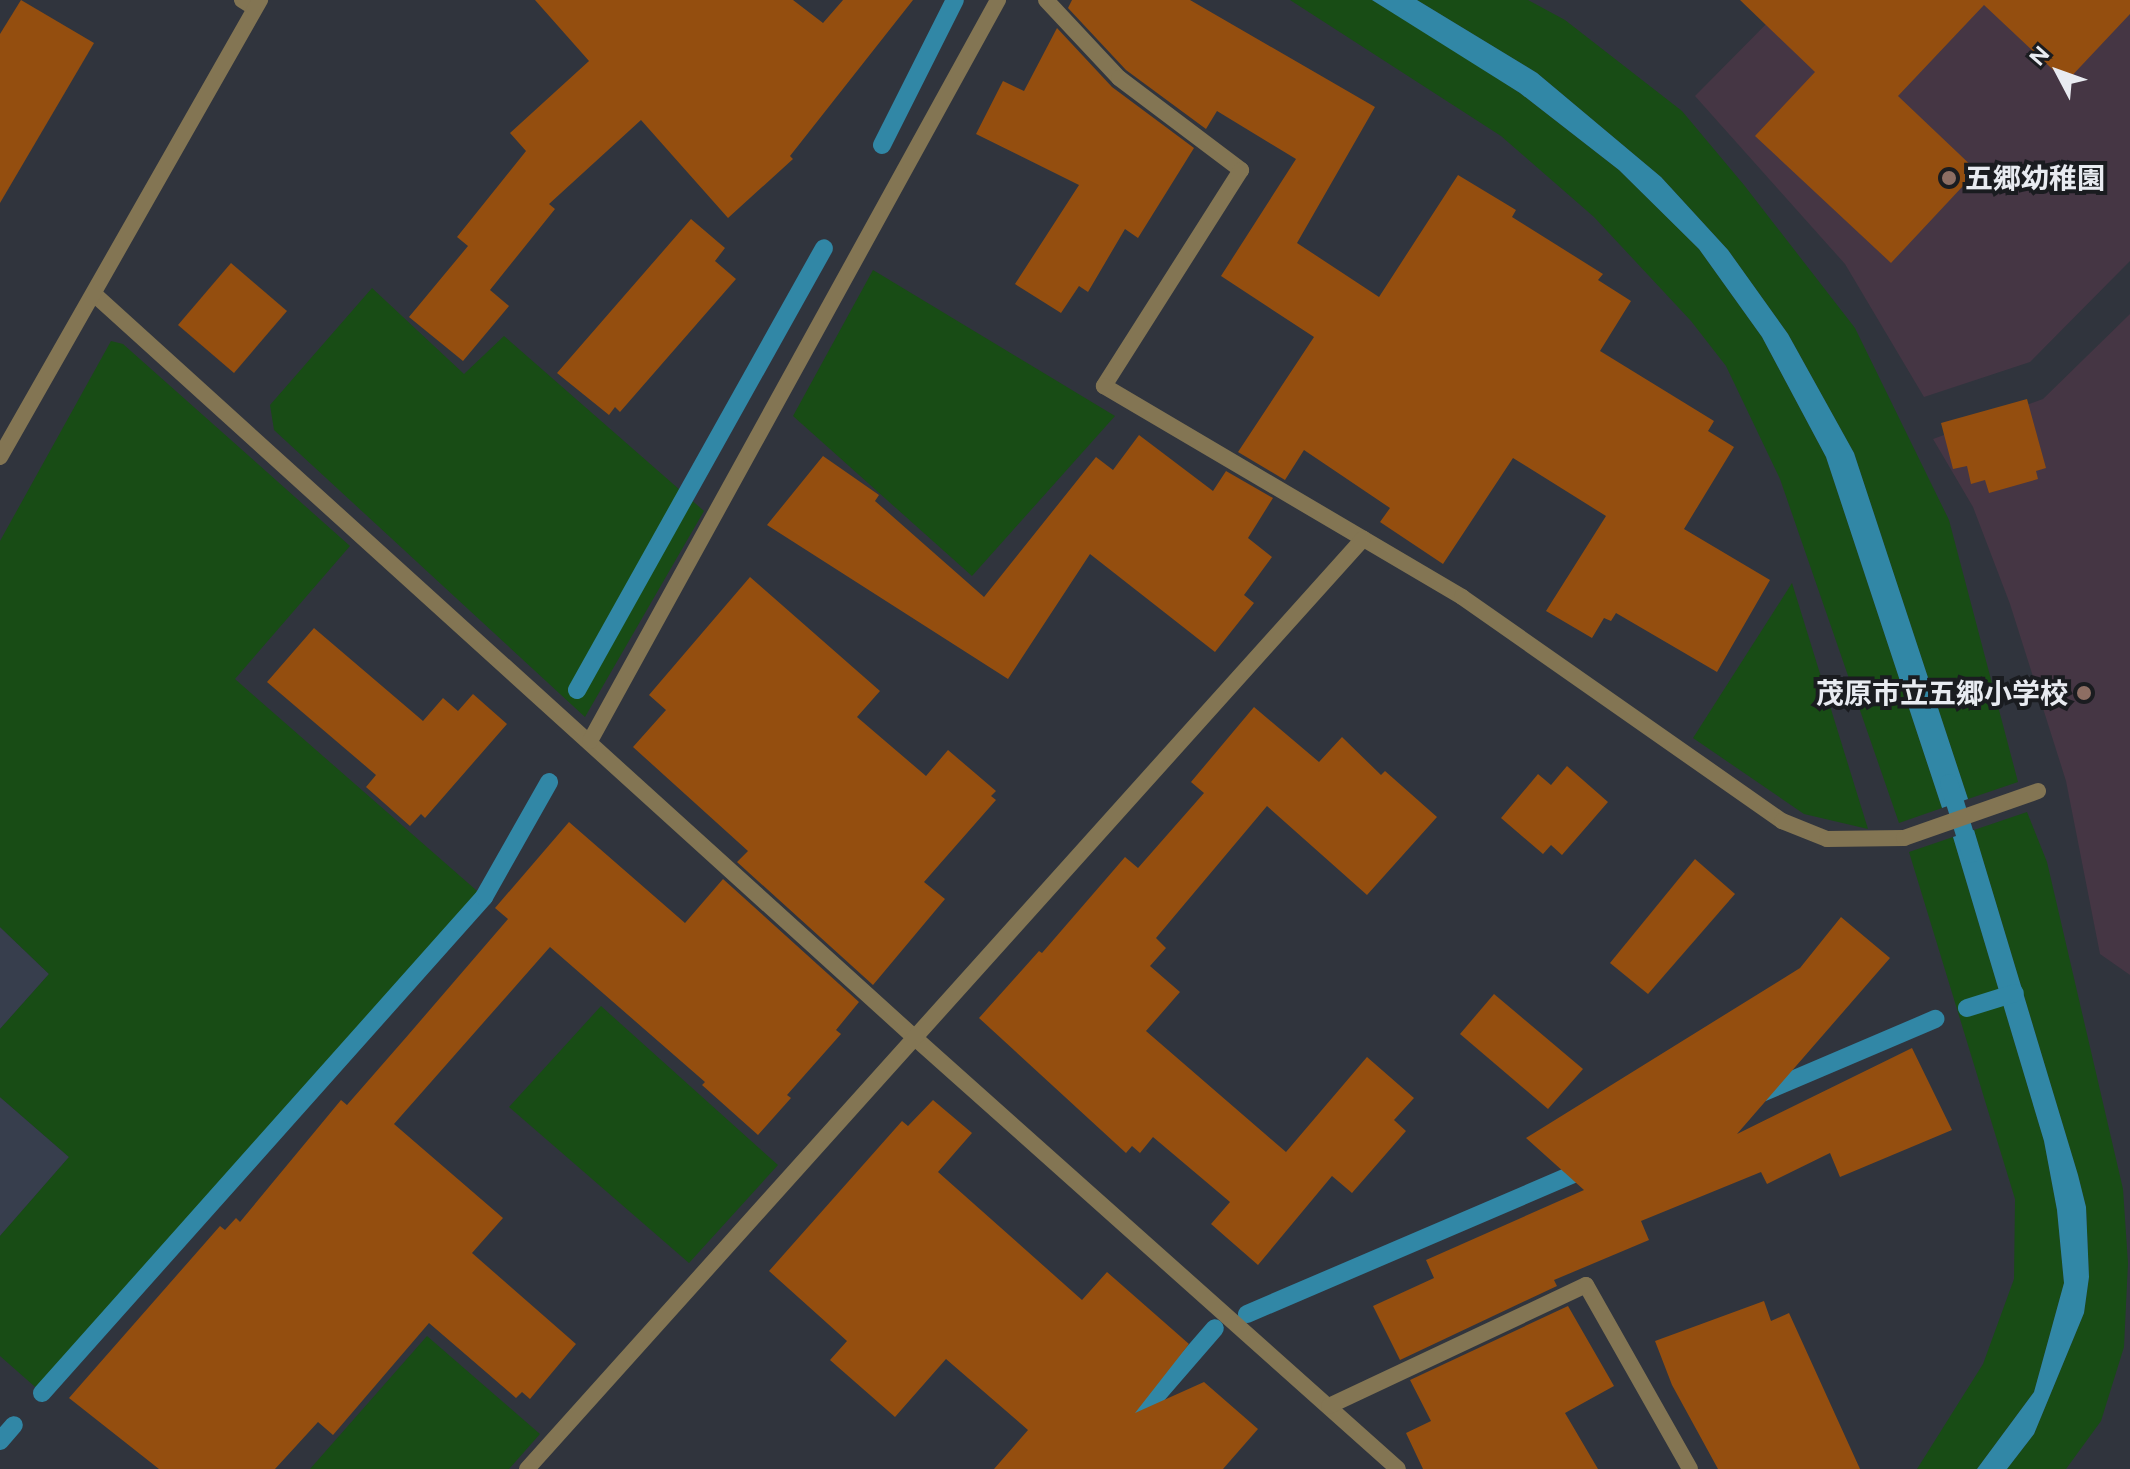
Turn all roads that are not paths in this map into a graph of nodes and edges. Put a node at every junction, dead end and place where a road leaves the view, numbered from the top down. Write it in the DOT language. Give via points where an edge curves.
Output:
graph roads {
  1 [pos="998,0"];
  2 [pos="1046,0"];
  3 [pos="252,3"];
  4 [pos="94,294"];
  5 [pos="0,457"];
  6 [pos="1363,539"];
  7 [pos="590,741"];
  8 [pos="2030,795"];
  9 [pos="915,1038"];
  10 [pos="1329,1406"];
  11 [pos="527,1469"];
  12 [pos="1398,1469"];
  13 [pos="1690,1469"];
  1 -- 7 [label="street"];
  2 -- 6 [label="street" via="1119,78 1241,170 1104,386"];
  3 -- 4 [label="street"];
  4 -- 5 [label="street"];
  4 -- 7 [label="street"];
  6 -- 8 [label="street" via="1462,597 1782,821 1827,839 1904,838"];
  6 -- 9 [label="street"];
  7 -- 9 [label="street"];
  9 -- 10 [label="street"];
  9 -- 11 [label="street"];
  10 -- 12 [label="street"];
  10 -- 13 [label="street" via="1586,1285"];
}
